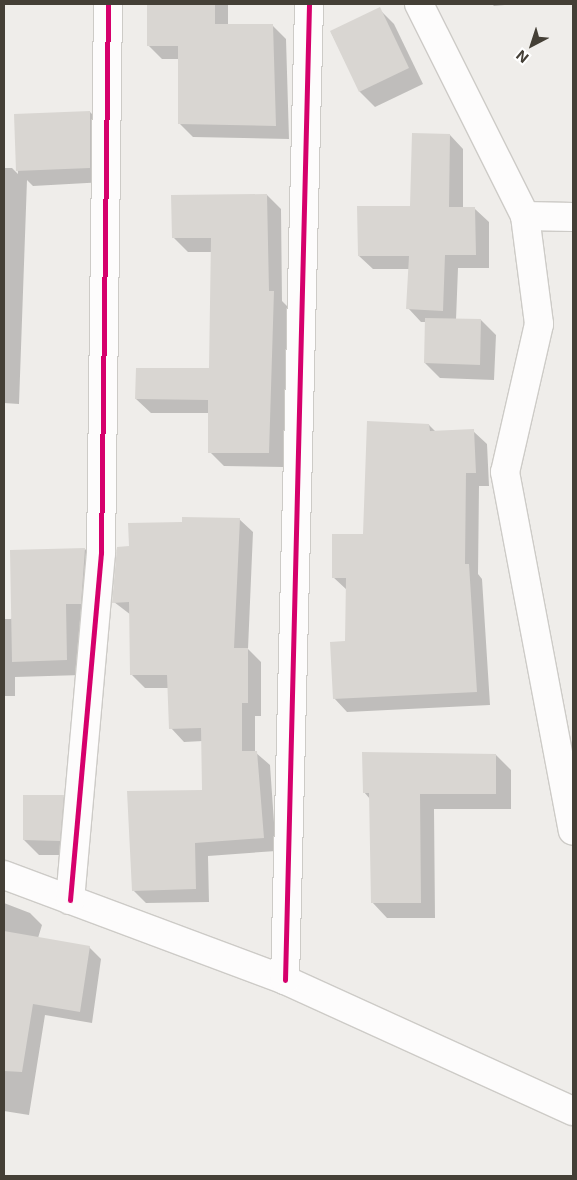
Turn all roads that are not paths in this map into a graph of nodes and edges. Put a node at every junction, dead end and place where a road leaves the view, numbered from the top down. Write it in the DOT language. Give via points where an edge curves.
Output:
graph roads {
  1 [pos="108,4"];
  2 [pos="309,4"];
  3 [pos="419,4"];
  4 [pos="525,216"];
  5 [pos="573,217"];
  6 [pos="573,831"];
  7 [pos="4,875"];
  8 [pos="70,900"];
  9 [pos="284,980"];
  10 [pos="573,1111"];
  1 -- 8 [label="street" via="101,553"];
  2 -- 9 [label="street"];
  3 -- 4 [label="street"];
  4 -- 5 [label="street"];
  4 -- 6 [label="street" via="539,324 505,472"];
  7 -- 8 [label="street"];
  8 -- 9 [label="street"];
  9 -- 10 [label="street"];
}
